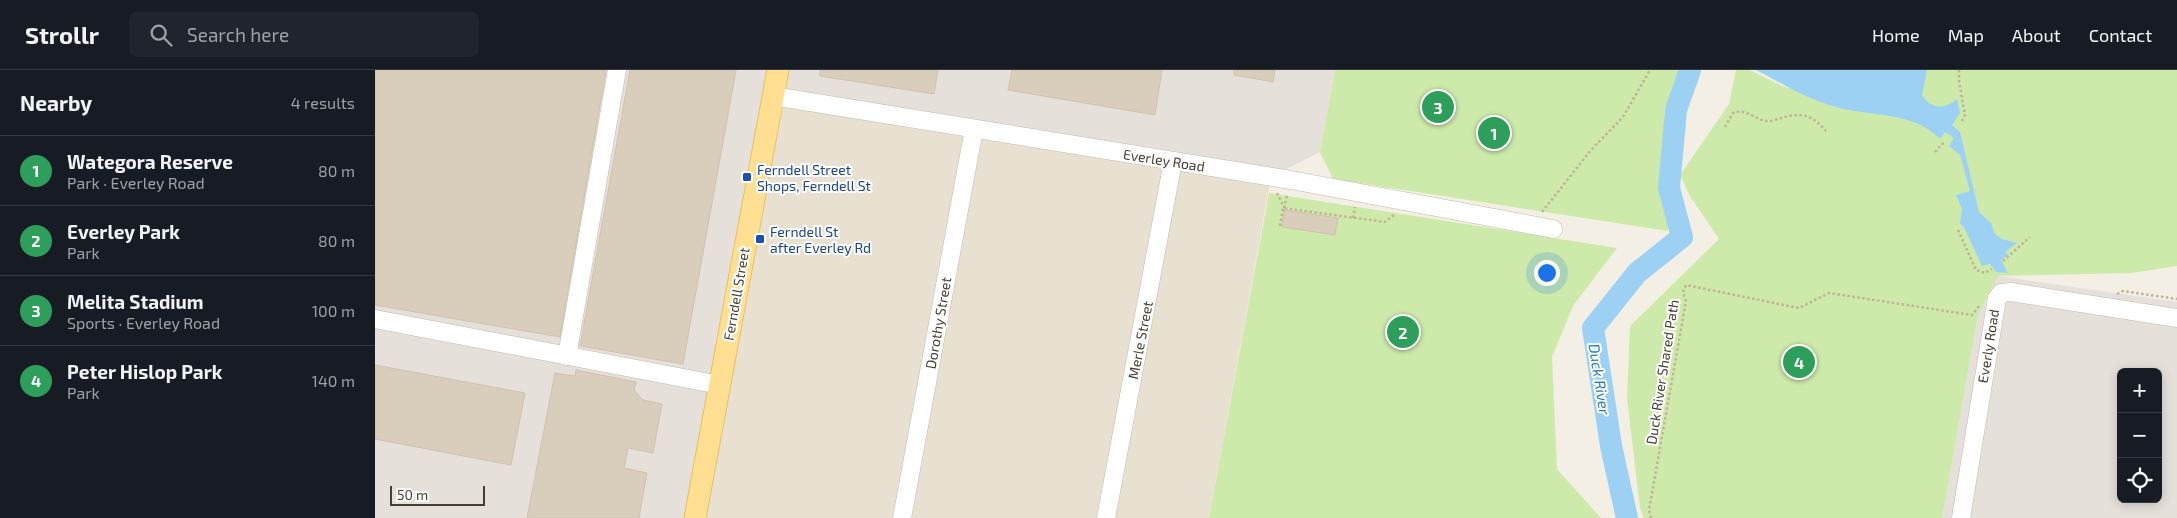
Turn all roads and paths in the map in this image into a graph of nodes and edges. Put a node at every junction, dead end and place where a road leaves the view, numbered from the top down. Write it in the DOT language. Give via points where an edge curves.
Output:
graph roads {
  1 [pos="617,70"];
  2 [pos="778,70"];
  3 [pos="1649,70"];
  4 [pos="1959,70"];
  5 [pos="773,96"];
  6 [pos="1961,123"];
  7 [pos="1725,127"];
  8 [pos="974,129"];
  9 [pos="1826,131"];
  10 [pos="1945,142"];
  11 [pos="1935,152"];
  12 [pos="1173,161"];
  13 [pos="1277,193"];
  14 [pos="1399,200"];
  15 [pos="1284,208"];
  16 [pos="1280,226"];
  17 [pos="1533,226"];
  18 [pos="1553,229"];
  19 [pos="1958,230"];
  20 [pos="2030,237"];
  21 [pos="2003,261"];
  22 [pos="1992,269"];
  23 [pos="1997,298"];
  24 [pos="2177,318"];
  25 [pos="375,319"];
  26 [pos="567,356"];
  27 [pos="720,386"];
  28 [pos="695,518"];
  29 [pos="902,518"];
  30 [pos="1106,518"];
  31 [pos="1651,518"];
  32 [pos="1961,518"];
  1 -- 26 [label="street"];
  2 -- 5 [label="main road, Ferndell Street"];
  3 -- 17 [label="path" via="1623,117 1555,194"];
  4 -- 6 [label="path" via="1965,109"];
  5 -- 8 [label="street, Everley Road"];
  5 -- 27 [label="main road, Ferndell Street"];
  7 -- 9 [label="path" via="1733,113 1742,110 1768,121 1791,115 1810,117"];
  8 -- 12 [label="street, Everley Road"];
  8 -- 29 [label="street, Dorothy Street"];
  10 -- 11 [label="path"];
  12 -- 14 [label="street, Everley Road"];
  12 -- 30 [label="street, Merle Street"];
  13 -- 15 [label="path"];
  14 -- 15 [label="path" via="1396,212 1385,222"];
  14 -- 17 [label="street, Everley Road"];
  15 -- 16 [label="path"];
  17 -- 18 [label="street, Everley Road"];
  19 -- 22 [label="path" via="1976,270 1985,273"];
  20 -- 21 [label="path"];
  23 -- 24 [label="street, Everly Road" via="2001,293 2011,292"];
  23 -- 31 [label="path, Duck River Shared Path" via="1983,300 1972,315 1829,293 1799,308 1685,285 1686,301 1649,510"];
  23 -- 32 [label="street, Everly Road"];
  25 -- 26 [label="street"];
  26 -- 27 [label="street"];
  27 -- 28 [label="main road, Ferndell Street"];
}
